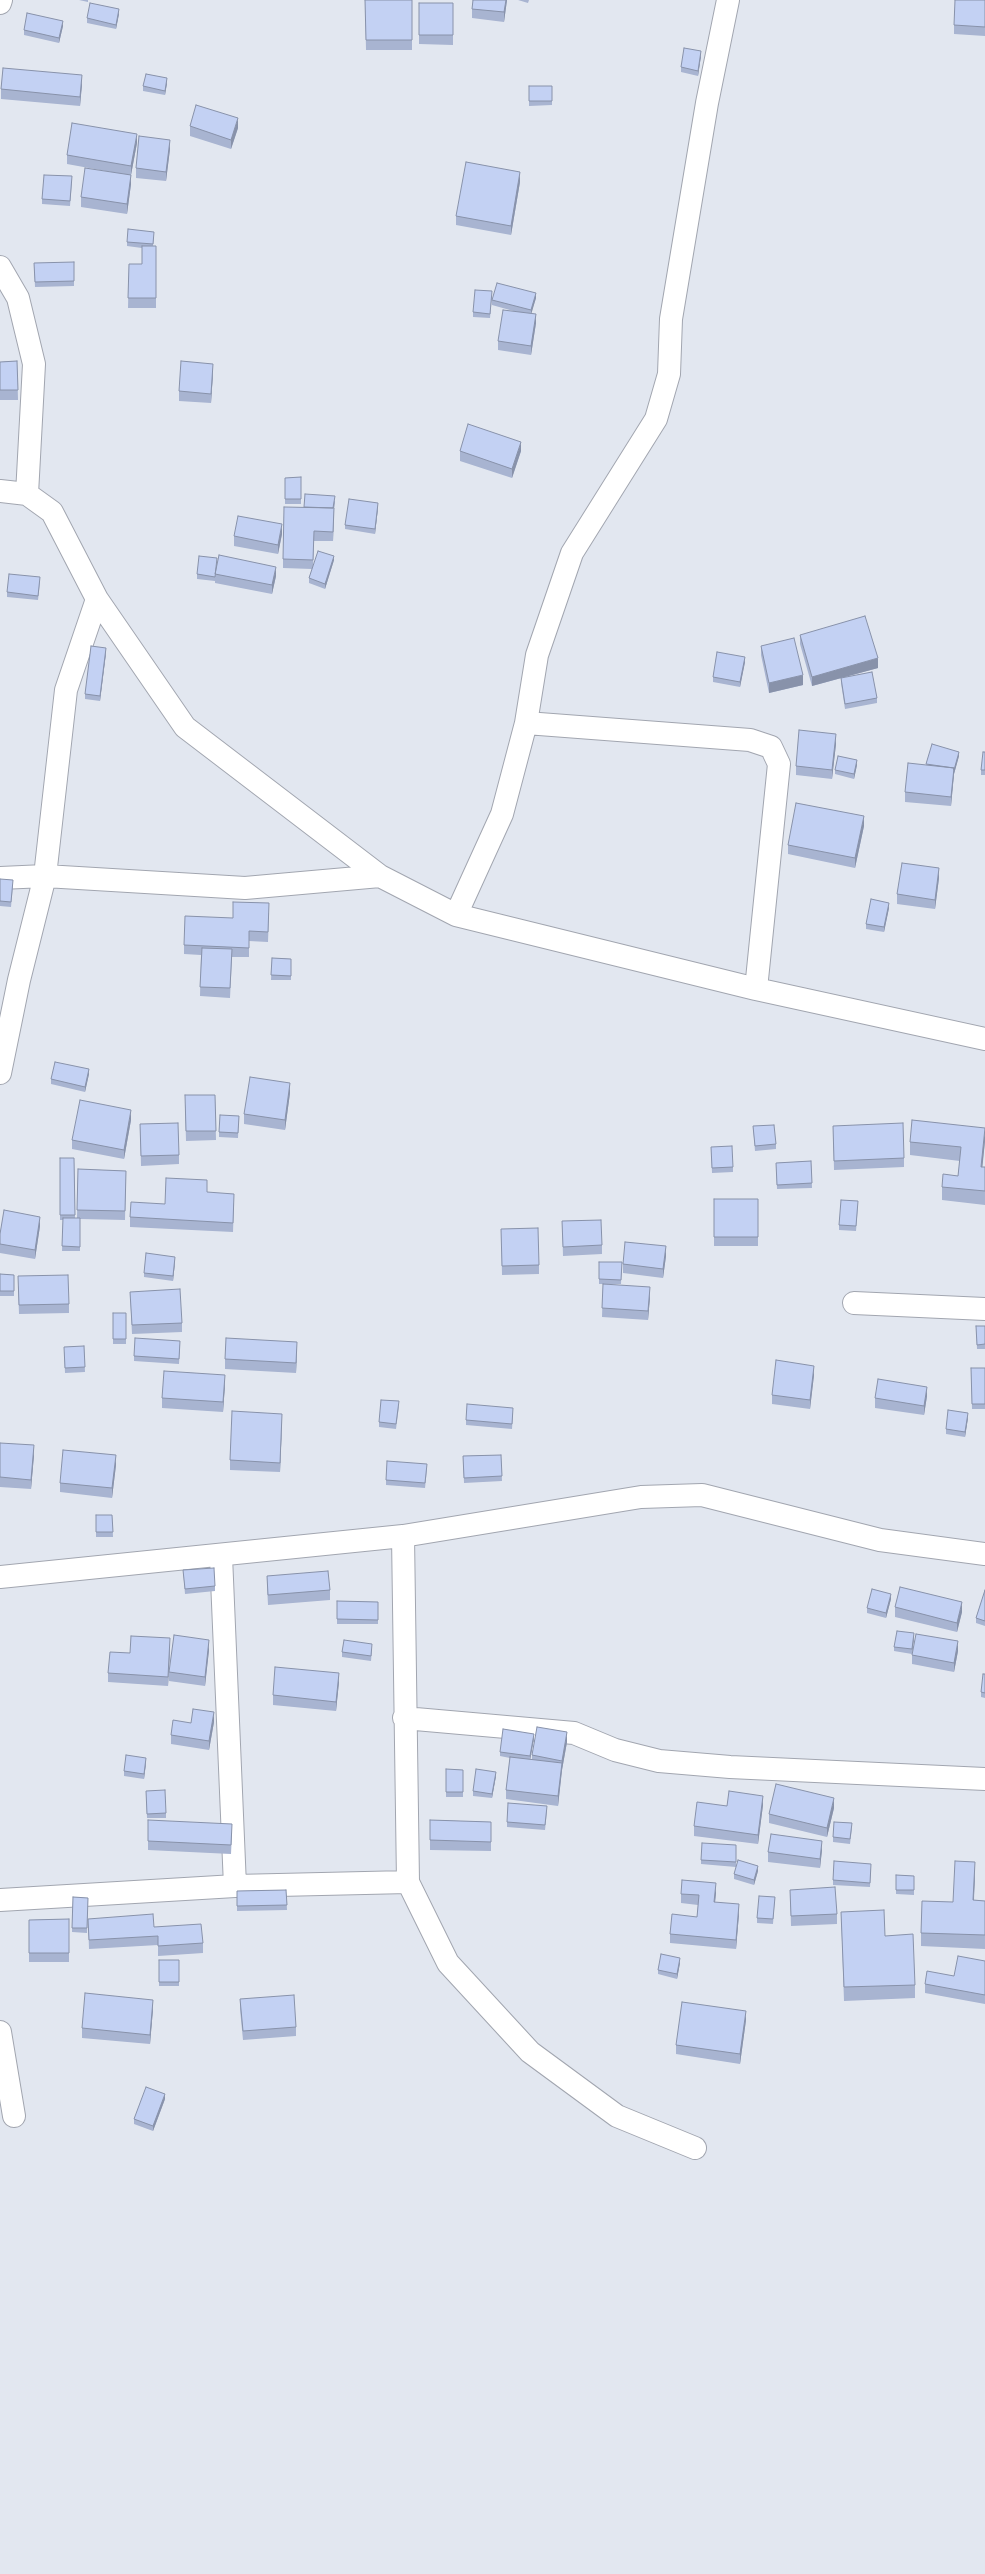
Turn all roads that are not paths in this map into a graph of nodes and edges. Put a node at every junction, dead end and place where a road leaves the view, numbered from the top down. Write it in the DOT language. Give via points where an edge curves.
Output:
graph roads {
  1 [pos="1,0"];
  2 [pos="728,0"];
  3 [pos="0,3"];
  4 [pos="0,267"];
  5 [pos="0,491"];
  6 [pos="27,494"];
  7 [pos="98,599"];
  8 [pos="526,723"];
  9 [pos="45,876"];
  10 [pos="380,876"];
  11 [pos="0,878"];
  12 [pos="456,915"];
  13 [pos="756,989"];
  14 [pos="985,1038"];
  15 [pos="0,1073"];
  16 [pos="854,1303"];
  17 [pos="985,1309"];
  18 [pos="403,1536"];
  19 [pos="985,1554"];
  20 [pos="221,1556"];
  21 [pos="0,1577"];
  22 [pos="404,1718"];
  23 [pos="985,1779"];
  24 [pos="408,1882"];
  25 [pos="235,1886"];
  26 [pos="0,1900"];
  27 [pos="0,2032"];
  28 [pos="14,2116"];
  29 [pos="695,2148"];
  1 -- 3 [label="street"];
  2 -- 8 [label="street" via="707,103 671,319 669,374 656,419 572,553 537,655"];
  4 -- 6 [label="street" via="18,298 34,364"];
  5 -- 6 [label="street"];
  6 -- 7 [label="street" via="52,512"];
  7 -- 9 [label="street" via="66,690"];
  7 -- 10 [label="street" via="185,727"];
  8 -- 12 [label="street" via="502,814"];
  8 -- 13 [label="street" via="750,740 771,747 779,764"];
  9 -- 10 [label="street" via="245,888"];
  9 -- 11 [label="street"];
  9 -- 15 [label="street" via="19,980"];
  10 -- 12 [label="street"];
  12 -- 13 [label="street"];
  13 -- 14 [label="street"];
  16 -- 17 [label="street"];
  18 -- 19 [label="street" via="641,1497 702,1495 880,1540"];
  18 -- 20 [label="street"];
  18 -- 22 [label="street"];
  20 -- 21 [label="street"];
  20 -- 25 [label="street"];
  22 -- 23 [label="street" via="574,1733 615,1750 659,1761 730,1767"];
  22 -- 24 [label="street"];
  24 -- 25 [label="street"];
  24 -- 29 [label="street" via="448,1963 530,2052 617,2116"];
  25 -- 26 [label="street"];
  27 -- 28 [label="street"];
}
